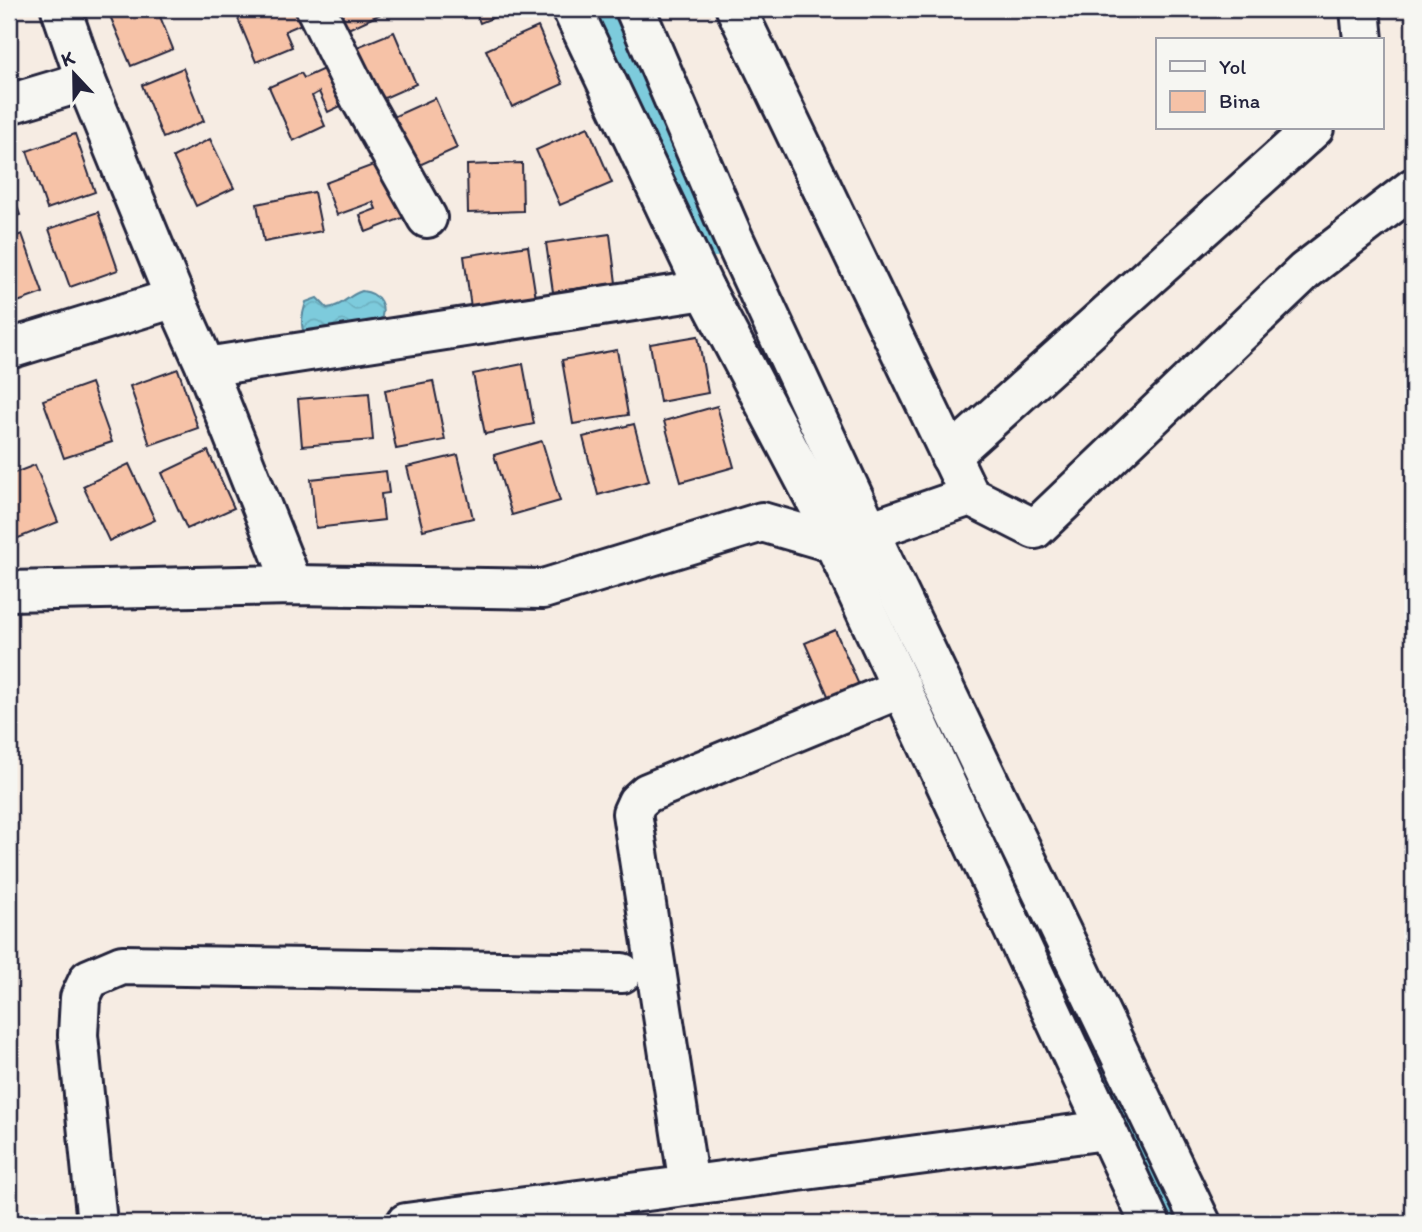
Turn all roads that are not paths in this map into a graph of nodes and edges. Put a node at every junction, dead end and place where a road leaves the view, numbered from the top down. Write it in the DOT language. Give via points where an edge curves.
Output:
graph roads {
  1 [pos="61,9"];
  2 [pos="316,9"];
  3 [pos="572,9"];
  4 [pos="635,9"];
  5 [pos="736,9"];
  6 [pos="1360,9"];
  7 [pos="1363,38"];
  8 [pos="86,81"];
  9 [pos="9,104"];
  10 [pos="1312,130"];
  11 [pos="1413,188"];
  12 [pos="428,218"];
  13 [pos="705,290"];
  14 [pos="175,298"];
  15 [pos="9,349"];
  16 [pos="206,367"];
  17 [pos="950,456"];
  18 [pos="970,496"];
  19 [pos="871,530"];
  20 [pos="834,543"];
  21 [pos="293,584"];
  22 [pos="9,591"];
  23 [pos="902,688"];
  24 [pos="622,973"];
  25 [pos="1106,1130"];
  26 [pos="690,1185"];
  27 [pos="470,1219"];
  28 [pos="97,1223"];
  29 [pos="406,1223"];
  30 [pos="1150,1223"];
  31 [pos="1201,1223"];
  1 -- 8 [label="street"];
  2 -- 12 [label="street"];
  3 -- 13 [label="street"];
  4 -- 19 [label="street" via="732,235"];
  5 -- 17 [label="street"];
  6 -- 7 [label="street"];
  8 -- 9 [label="street"];
  8 -- 14 [label="street"];
  10 -- 17 [label="street"];
  11 -- 18 [label="street" via="1305,271 1035,529"];
  13 -- 16 [label="street"];
  13 -- 20 [label="street"];
  14 -- 15 [label="street"];
  14 -- 16 [label="street"];
  16 -- 21 [label="street"];
  17 -- 18 [label="street"];
  18 -- 19 [label="street"];
  19 -- 20 [label="street"];
  19 -- 31 [label="street"];
  20 -- 21 [label="street" via="762,522 543,589"];
  20 -- 23 [label="street"];
  21 -- 22 [label="street"];
  23 -- 25 [label="street"];
  23 -- 26 [label="street" via="647,793 632,813"];
  24 -- 28 [label="street" via="122,965 89,979 80,998 78,1035"];
  25 -- 26 [label="street"];
  25 -- 30 [label="street"];
  26 -- 27 [label="street"];
  27 -- 29 [label="street"];
}
